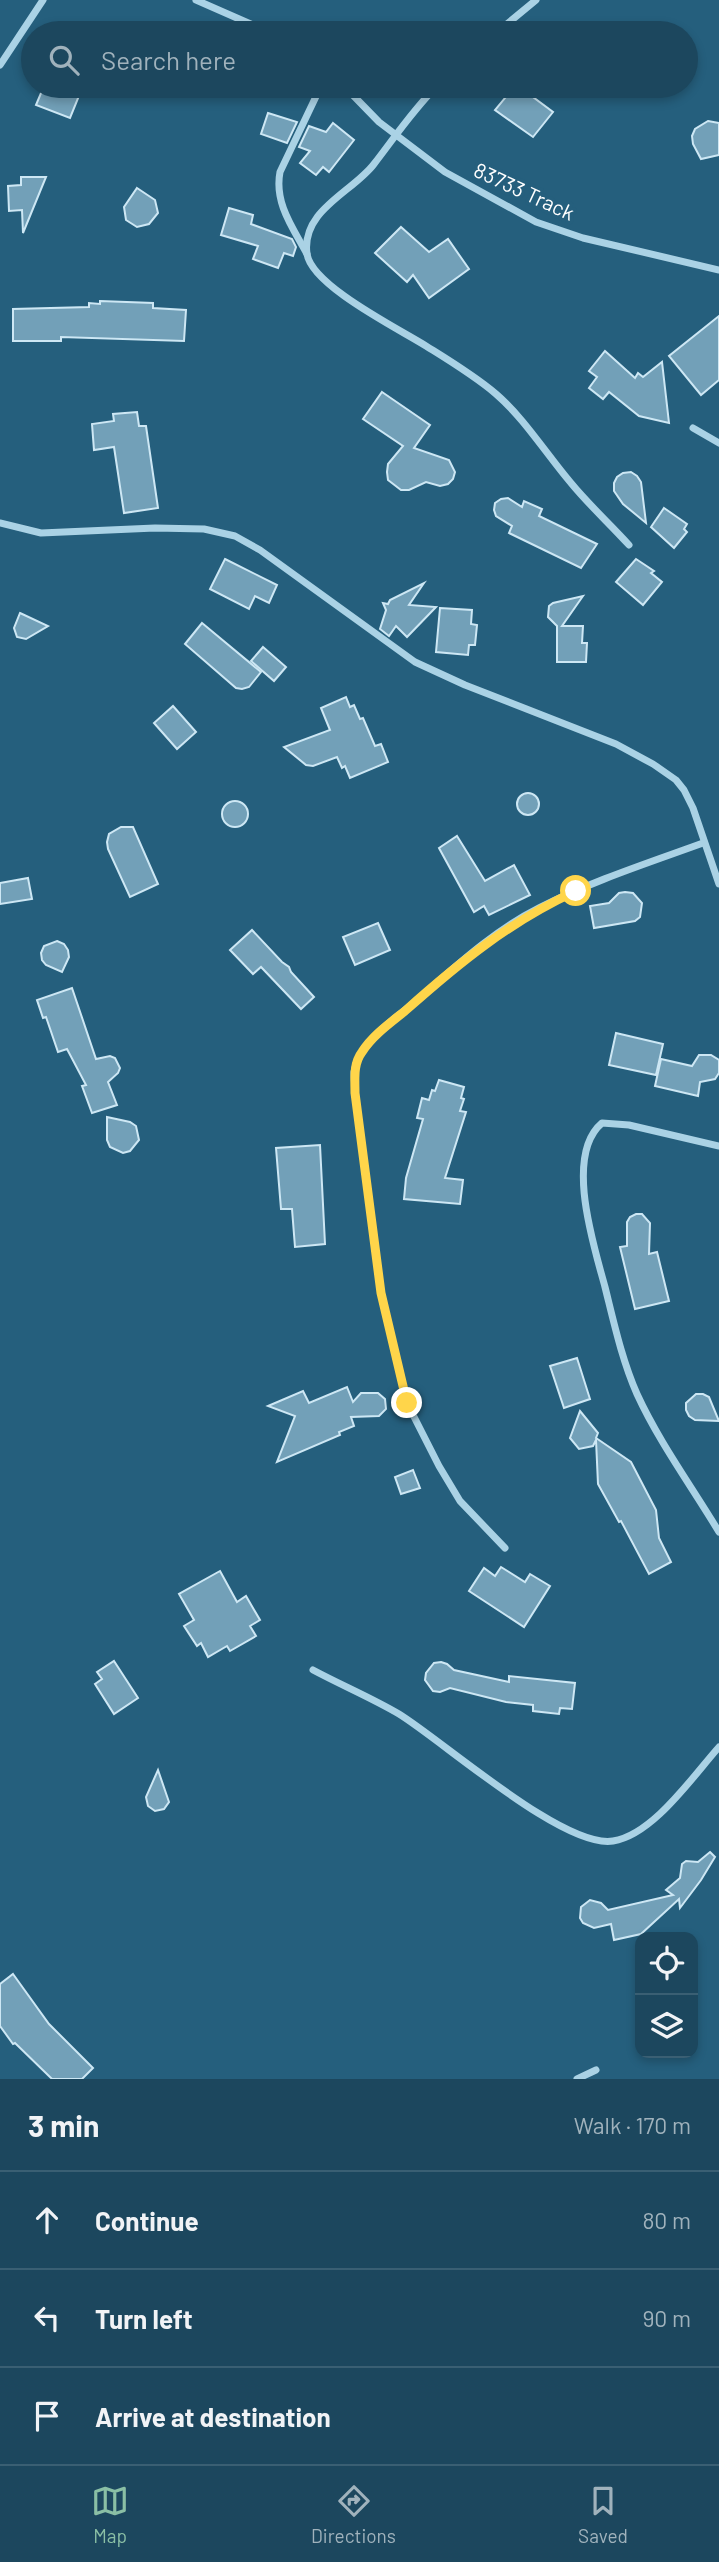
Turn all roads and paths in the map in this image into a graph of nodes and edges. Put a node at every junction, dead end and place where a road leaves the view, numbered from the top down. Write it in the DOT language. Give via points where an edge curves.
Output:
graph roads {
  1 [pos="43,0"];
  2 [pos="196,0"];
  3 [pos="536,0"];
  4 [pos="29,21"];
  5 [pos="244,21"];
  6 [pos="511,21"];
  7 [pos="21,33"];
  8 [pos="0,65"];
  9 [pos="315,98"];
  10 [pos="356,98"];
  11 [pos="426,98"];
  12 [pos="394,135"];
  13 [pos="307,256"];
  14 [pos="719,270"];
  15 [pos="693,428"];
  16 [pos="719,443"];
  17 [pos="0,523"];
  18 [pos="629,545"];
  19 [pos="703,843"];
  20 [pos="719,884"];
  21 [pos="719,1146"];
  22 [pos="719,1532"];
  23 [pos="505,1548"];
  24 [pos="313,1670"];
  25 [pos="719,1747"];
  26 [pos="596,2070"];
  27 [pos="577,2079"];
  1 -- 4 [label="street"];
  2 -- 5 [label="street"];
  3 -- 6 [label="street"];
  7 -- 8 [label="street"];
  9 -- 13 [label="street" via="280,172 277,193"];
  10 -- 12 [label="street, 83733 Track"];
  11 -- 12 [label="street"];
  12 -- 13 [label="street" via="373,166 317,218"];
  12 -- 14 [label="street, 83733 Track" via="446,172 536,222 583,238"];
  13 -- 18 [label="street" via="339,293 498,396"];
  15 -- 16 [label="street"];
  17 -- 19 [label="street" via="41,533 155,528 204,529 235,536 415,662 616,744 653,764 684,790"];
  19 -- 20 [label="street"];
  19 -- 23 [label="street" via="603,879 506,928 372,1039 357,1061 355,1093 381,1293 407,1403 460,1501"];
  21 -- 22 [label="street" via="602,1123 590,1140 584,1172 589,1224 624,1359 645,1409"];
  24 -- 25 [label="street" via="399,1714 538,1812 596,1841 631,1835 649,1824"];
  26 -- 27 [label="street"];
}
